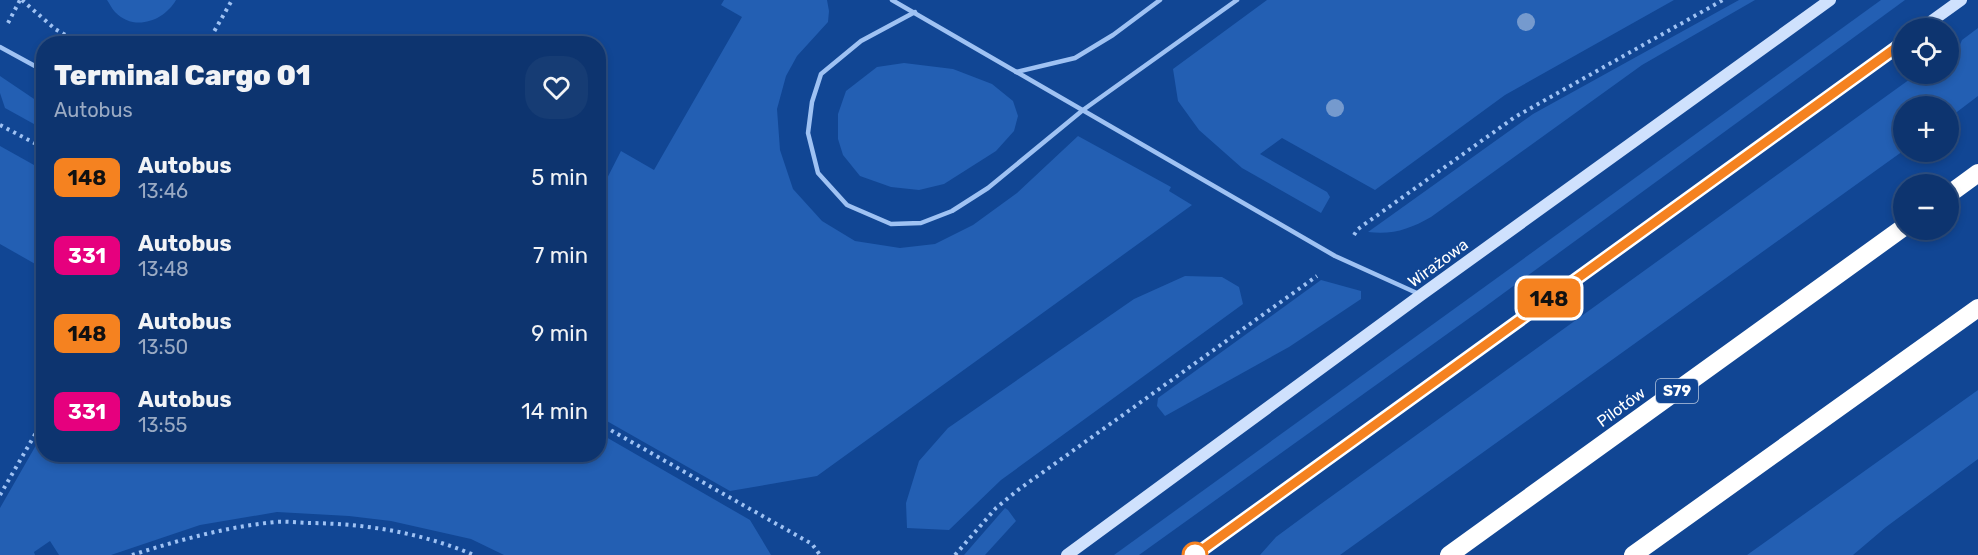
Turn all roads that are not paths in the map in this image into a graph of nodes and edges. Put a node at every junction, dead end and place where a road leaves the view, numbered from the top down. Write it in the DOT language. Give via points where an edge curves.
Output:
graph roads {
  1 [pos="892,0"];
  2 [pos="1160,0"];
  3 [pos="1237,0"];
  4 [pos="1830,0"];
  5 [pos="1961,0"];
  6 [pos="915,12"];
  7 [pos="1936,18"];
  8 [pos="0,47"];
  9 [pos="1893,50"];
  10 [pos="36,67"];
  11 [pos="1016,72"];
  12 [pos="1083,110"];
  13 [pos="1978,173"];
  14 [pos="1959,187"];
  15 [pos="1893,235"];
  16 [pos="1421,295"];
  17 [pos="1978,308"];
  18 [pos="1067,555"];
  19 [pos="1195,555"];
  20 [pos="1449,555"];
  21 [pos="1633,555"];
  1 -- 6 [label="lane"];
  2 -- 11 [label="lane" via="1075,58"];
  3 -- 12 [label="lane"];
  4 -- 16 [label="main road, Wirażowa"];
  5 -- 7 [label="main road"];
  6 -- 11 [label="lane"];
  6 -- 12 [label="lane" via="861,41 821,74 808,133 818,173 847,205 891,225 921,223 952,211 988,188"];
  8 -- 10 [label="lane"];
  9 -- 19 [label="main road"];
  11 -- 12 [label="lane"];
  12 -- 16 [label="lane" via="1335,256"];
  13 -- 14 [label="highway"];
  15 -- 20 [label="highway, Pilotów / S79"];
  16 -- 18 [label="main road, Wirażowa"];
  17 -- 21 [label="highway"];
}
